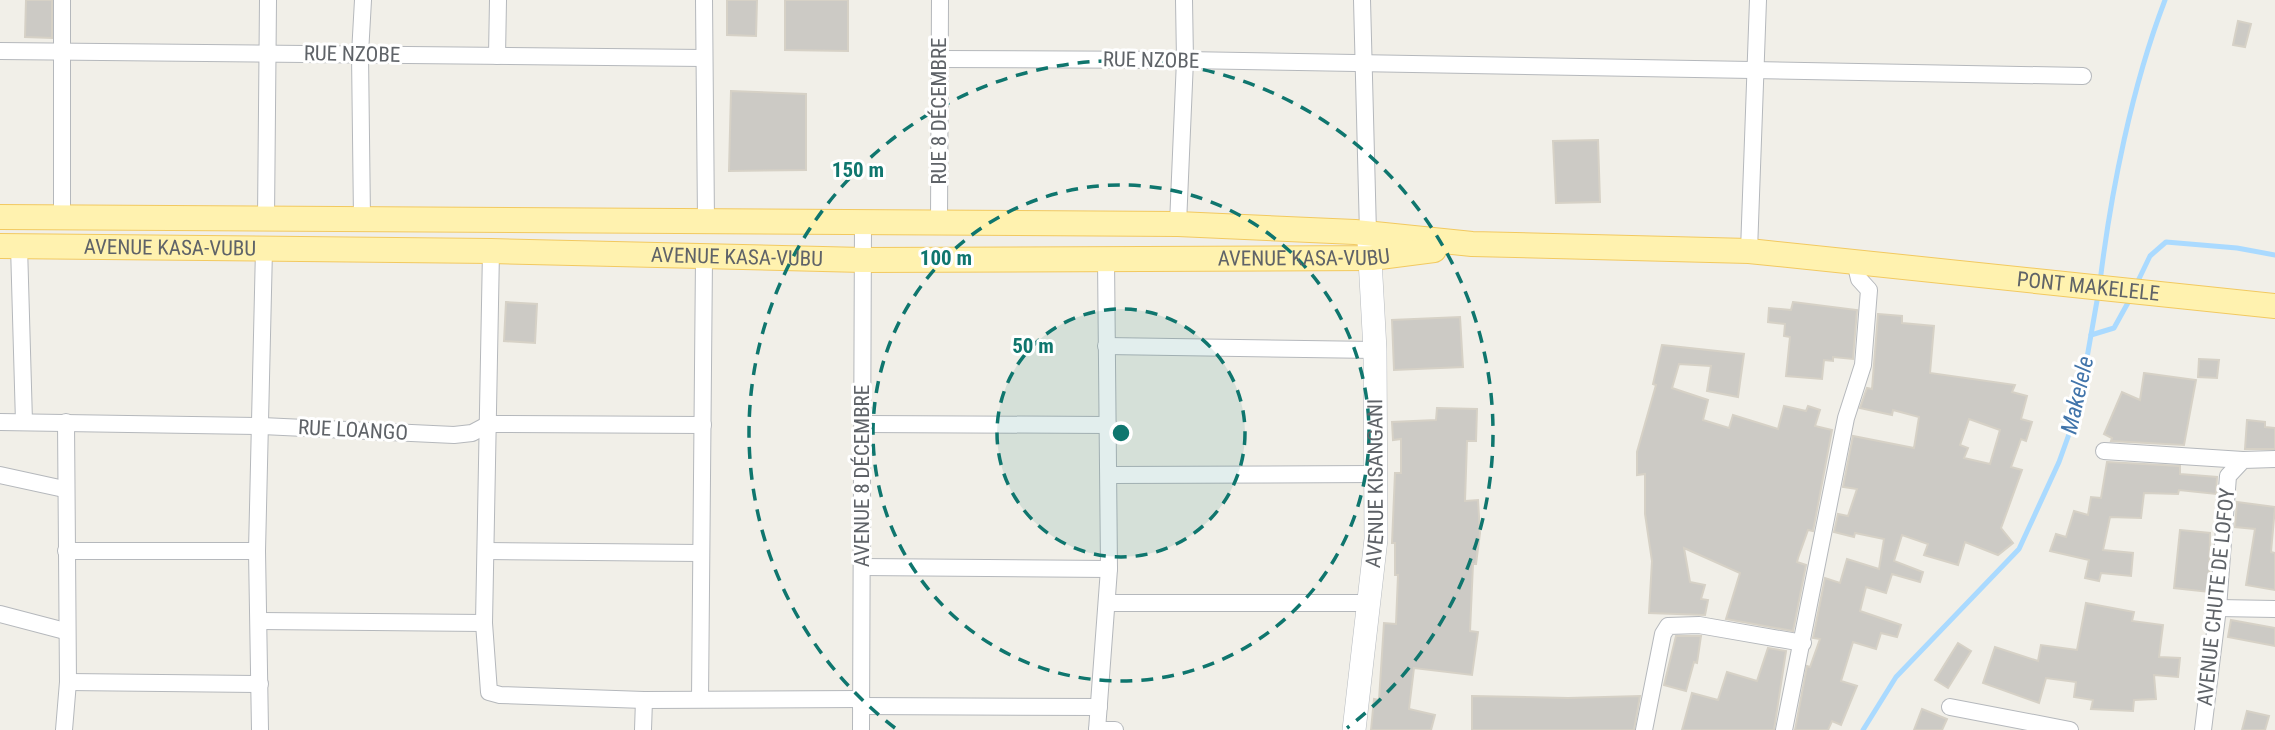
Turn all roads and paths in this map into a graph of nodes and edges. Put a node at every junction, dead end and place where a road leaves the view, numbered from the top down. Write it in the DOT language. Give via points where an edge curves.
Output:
graph roads {
  1 [pos="62,0"];
  2 [pos="268,0"];
  3 [pos="363,0"];
  4 [pos="498,0"];
  5 [pos="704,0"];
  6 [pos="940,0"];
  7 [pos="1184,0"];
  8 [pos="1362,0"];
  9 [pos="1758,0"];
  10 [pos="0,51"];
  11 [pos="63,52"];
  12 [pos="266,53"];
  13 [pos="360,54"];
  14 [pos="497,56"];
  15 [pos="704,58"];
  16 [pos="938,59"];
  17 [pos="1185,60"];
  18 [pos="1364,65"];
  19 [pos="1756,69"];
  20 [pos="2083,76"];
  21 [pos="0,217"];
  22 [pos="62,217"];
  23 [pos="266,218"];
  24 [pos="362,219"];
  25 [pos="706,221"];
  26 [pos="863,222"];
  27 [pos="939,222"];
  28 [pos="1178,224"];
  29 [pos="1368,233"];
  30 [pos="1472,244"];
  31 [pos="9,246"];
  32 [pos="264,249"];
  33 [pos="491,251"];
  34 [pos="1749,251"];
  35 [pos="704,258"];
  36 [pos="1372,258"];
  37 [pos="1106,259"];
  38 [pos="863,260"];
  39 [pos="1855,262"];
  40 [pos="1903,267"];
  41 [pos="2275,306"];
  42 [pos="1106,346"];
  43 [pos="1375,350"];
  44 [pos="0,422"];
  45 [pos="24,422"];
  46 [pos="66,422"];
  47 [pos="489,424"];
  48 [pos="863,424"];
  49 [pos="703,425"];
  50 [pos="1108,425"];
  51 [pos="262,426"];
  52 [pos="2104,451"];
  53 [pos="2275,459"];
  54 [pos="2243,460"];
  55 [pos="1377,474"];
  56 [pos="0,475"];
  57 [pos="1110,475"];
  58 [pos="64,489"];
  59 [pos="65,551"];
  60 [pos="257,551"];
  61 [pos="486,551"];
  62 [pos="700,553"];
  63 [pos="862,567"];
  64 [pos="1110,569"];
  65 [pos="1108,603"];
  66 [pos="1370,603"];
  67 [pos="2218,608"];
  68 [pos="2275,609"];
  69 [pos="0,614"];
  70 [pos="260,621"];
  71 [pos="484,624"];
  72 [pos="65,631"];
  73 [pos="1803,643"];
  74 [pos="68,682"];
  75 [pos="260,684"];
  76 [pos="700,699"];
  77 [pos="644,700"];
  78 [pos="860,702"];
  79 [pos="1098,707"];
  80 [pos="1950,707"];
  81 [pos="64,730"];
  82 [pos="260,730"];
  83 [pos="643,730"];
  84 [pos="861,730"];
  85 [pos="1097,730"];
  86 [pos="1115,730"];
  87 [pos="1354,730"];
  88 [pos="1644,730"];
  89 [pos="1784,730"];
  90 [pos="2070,730"];
  91 [pos="2203,730"];
  1 -- 11 [label="street"];
  2 -- 12 [label="street"];
  3 -- 13 [label="street"];
  4 -- 14 [label="street"];
  5 -- 15 [label="street"];
  6 -- 16 [label="street, RUE 8 DÉCEMBRE"];
  7 -- 17 [label="street"];
  8 -- 18 [label="street"];
  9 -- 19 [label="street"];
  10 -- 11 [label="street, RUE NZOBE"];
  11 -- 12 [label="street, RUE NZOBE"];
  11 -- 22 [label="street"];
  12 -- 13 [label="street, RUE NZOBE"];
  12 -- 23 [label="street"];
  13 -- 14 [label="street, RUE NZOBE"];
  13 -- 24 [label="street"];
  14 -- 15 [label="street, RUE NZOBE"];
  15 -- 25 [label="street"];
  16 -- 17 [label="street, RUE NZOBE"];
  16 -- 27 [label="street, RUE 8 DÉCEMBRE"];
  17 -- 18 [label="street, RUE NZOBE"];
  17 -- 28 [label="street"];
  18 -- 19 [label="street, RUE NZOBE"];
  18 -- 29 [label="street"];
  19 -- 20 [label="street, RUE NZOBE"];
  19 -- 34 [label="street"];
  21 -- 22 [label="main road, AVENUE KASA-VUBU"];
  22 -- 23 [label="main road, AVENUE KASA-VUBU"];
  23 -- 24 [label="main road, AVENUE KASA-VUBU"];
  24 -- 25 [label="main road, AVENUE KASA-VUBU"];
  25 -- 26 [label="main road, AVENUE KASA-VUBU"];
  26 -- 27 [label="main road, AVENUE KASA-VUBU"];
  26 -- 38 [label="street, AVENUE 8 DÉCEMBRE"];
  27 -- 28 [label="main road, AVENUE KASA-VUBU"];
  28 -- 29 [label="main road, AVENUE KASA-VUBU"];
  29 -- 30 [label="main road, AVENUE KASA-VUBU"];
  29 -- 36 [label="street, AVENUE KISANGANI"];
  30 -- 34 [label="main road, AVENUE KASA-VUBU"];
  30 -- 36 [label="main road, AVENUE KASA-VUBU"];
  31 -- 32 [label="main road, AVENUE KASA-VUBU"];
  31 -- 45 [label="street"];
  32 -- 33 [label="main road, AVENUE KASA-VUBU"];
  32 -- 51 [label="street"];
  33 -- 35 [label="main road, AVENUE KASA-VUBU"];
  33 -- 47 [label="street"];
  34 -- 39 [label="main road, AVENUE KASA-VUBU"];
  35 -- 38 [label="main road, AVENUE KASA-VUBU"];
  35 -- 49 [label="street"];
  36 -- 37 [label="main road, AVENUE KASA-VUBU"];
  36 -- 43 [label="street, AVENUE KISANGANI"];
  37 -- 38 [label="main road, AVENUE KASA-VUBU"];
  37 -- 42 [label="street"];
  38 -- 48 [label="street, AVENUE 8 DÉCEMBRE"];
  39 -- 40 [label="main road, AVENUE KASA-VUBU"];
  39 -- 73 [label="street" via="1859,279 1870,290 1863,365 1846,418"];
  40 -- 41 [label="main road, PONT MAKELELE"];
  42 -- 43 [label="street"];
  42 -- 50 [label="street"];
  43 -- 55 [label="street, AVENUE KISANGANI"];
  44 -- 45 [label="street, RUE LOANGO"];
  45 -- 46 [label="street, RUE LOANGO"];
  46 -- 51 [label="street, RUE LOANGO"];
  46 -- 58 [label="street"];
  47 -- 49 [label="street, RUE LOANGO"];
  47 -- 51 [label="street, RUE LOANGO" via="454,435"];
  47 -- 61 [label="street"];
  48 -- 50 [label="street"];
  48 -- 63 [label="street, AVENUE 8 DÉCEMBRE"];
  49 -- 62 [label="street"];
  50 -- 57 [label="street"];
  51 -- 60 [label="street"];
  52 -- 54 [label="street"];
  53 -- 54 [label="street, AVENUE CHUTE DE LOFOY"];
  54 -- 67 [label="street, AVENUE CHUTE DE LOFOY" via="2228,476"];
  55 -- 57 [label="street"];
  55 -- 66 [label="street, AVENUE KISANGANI"];
  56 -- 58 [label="street"];
  57 -- 64 [label="street"];
  58 -- 59 [label="street"];
  59 -- 60 [label="street"];
  59 -- 72 [label="street"];
  60 -- 70 [label="street"];
  61 -- 62 [label="street"];
  61 -- 71 [label="street"];
  62 -- 76 [label="street"];
  63 -- 64 [label="street"];
  63 -- 78 [label="street, AVENUE 8 DÉCEMBRE"];
  64 -- 65 [label="street"];
  65 -- 66 [label="street"];
  65 -- 79 [label="street"];
  66 -- 87 [label="street, AVENUE KISANGANI"];
  67 -- 68 [label="street"];
  67 -- 91 [label="street, AVENUE CHUTE DE LOFOY"];
  69 -- 72 [label="street"];
  70 -- 71 [label="street"];
  70 -- 75 [label="street"];
  71 -- 77 [label="street" via="488,687 494,695"];
  72 -- 74 [label="street"];
  73 -- 88 [label="street" via="1699,625 1668,626"];
  73 -- 89 [label="street"];
  74 -- 75 [label="street"];
  74 -- 81 [label="street"];
  75 -- 82 [label="street"];
  76 -- 77 [label="street"];
  76 -- 78 [label="street"];
  77 -- 83 [label="street"];
  78 -- 79 [label="street"];
  78 -- 84 [label="street, AVENUE 8 DÉCEMBRE"];
  79 -- 85 [label="street"];
  80 -- 90 [label="street"];
  85 -- 86 [label="street"];
}
